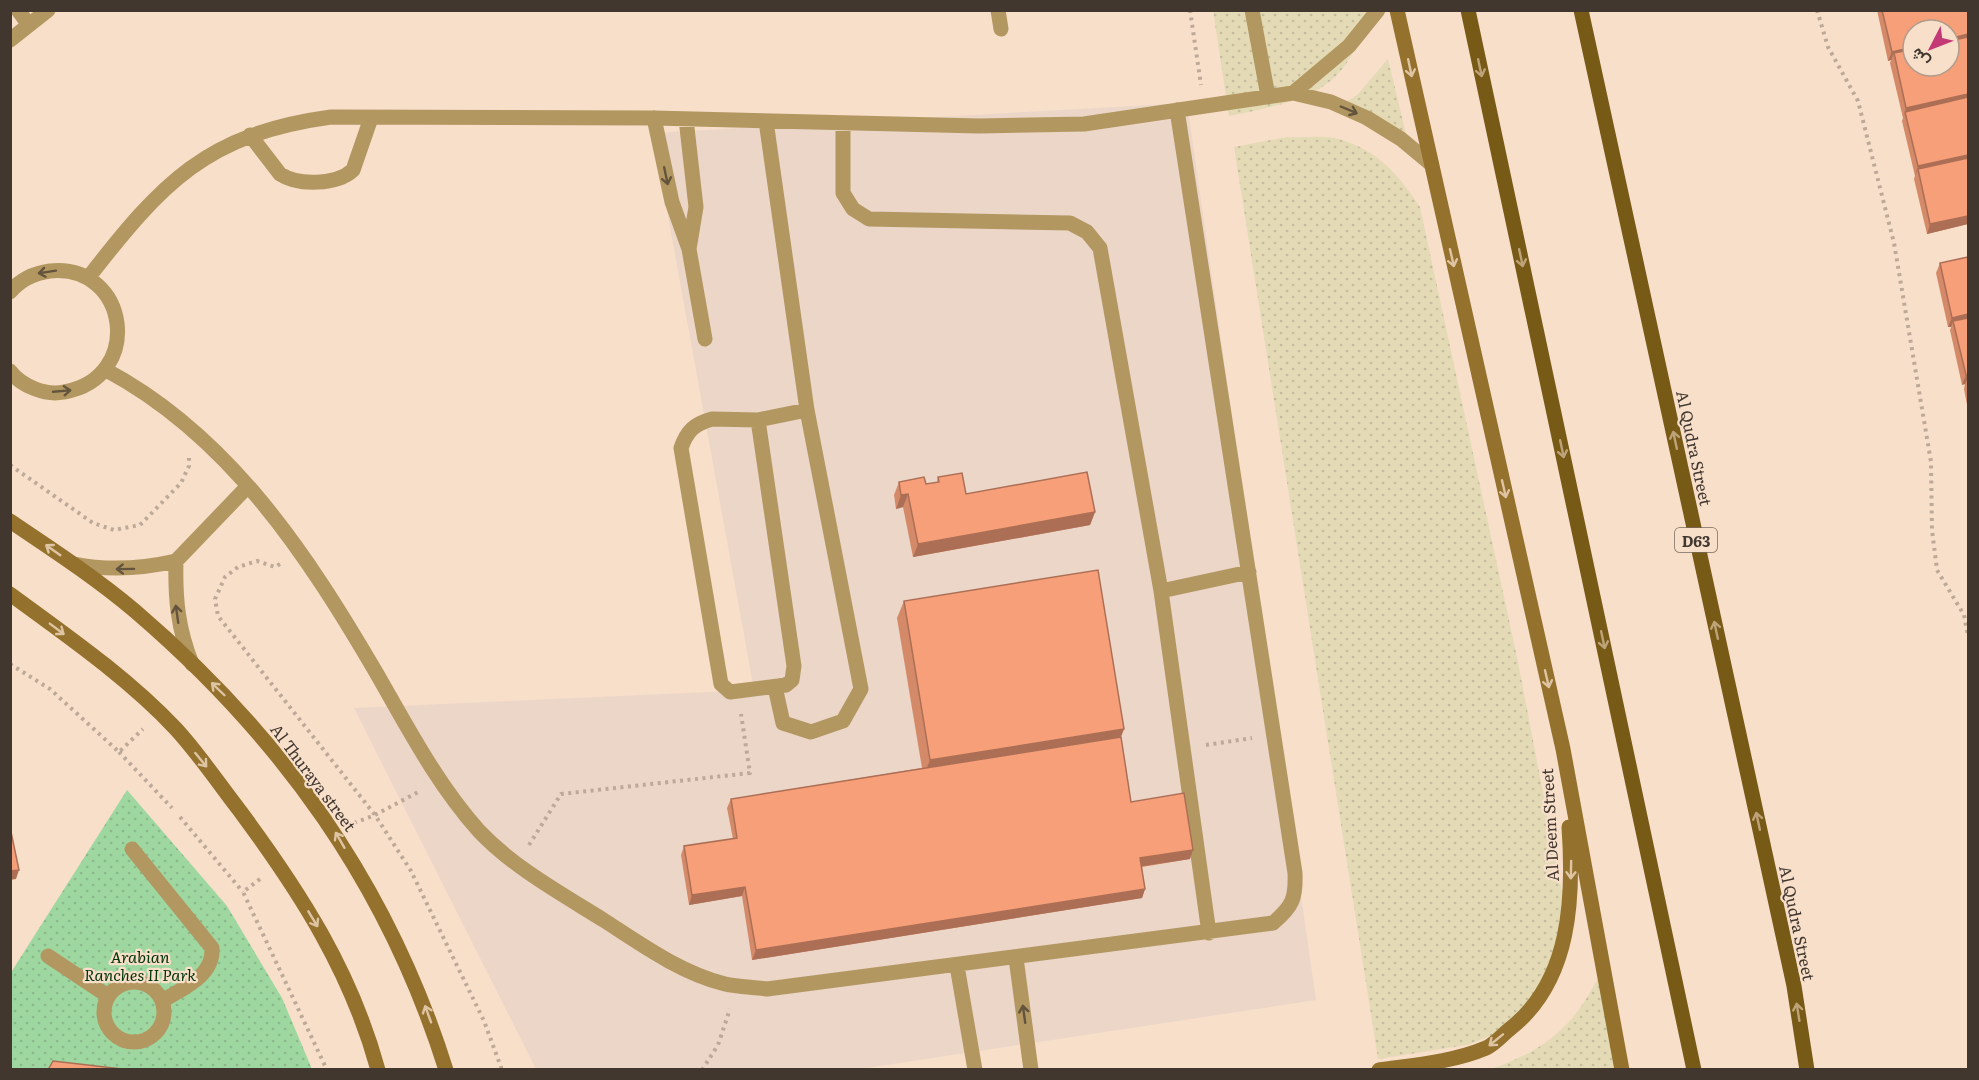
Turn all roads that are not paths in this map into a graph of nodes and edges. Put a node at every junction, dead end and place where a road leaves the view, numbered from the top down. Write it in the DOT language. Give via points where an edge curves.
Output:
graph roads {
  1 [pos="18,10"];
  2 [pos="48,10"];
  3 [pos="998,10"];
  4 [pos="1252,10"];
  5 [pos="1378,10"];
  6 [pos="1397,10"];
  7 [pos="1468,10"];
  8 [pos="1581,10"];
  9 [pos="29,25"];
  10 [pos="1001,29"];
  11 [pos="10,40"];
  12 [pos="1293,93"];
  13 [pos="1268,96"];
  14 [pos="1177,110"];
  15 [pos="371,118"];
  16 [pos="654,118"];
  17 [pos="686,119"];
  18 [pos="766,121"];
  19 [pos="843,123"];
  20 [pos="250,135"];
  21 [pos="1431,164"];
  22 [pos="689,249"];
  23 [pos="88,278"];
  24 [pos="10,292"];
  25 [pos="705,339"];
  26 [pos="106,370"];
  27 [pos="10,371"];
  28 [pos="807,410"];
  29 [pos="758,420"];
  30 [pos="248,486"];
  31 [pos="10,520"];
  32 [pos="176,561"];
  33 [pos="74,564"];
  34 [pos="1249,572"];
  35 [pos="1161,591"];
  36 [pos="10,594"];
  37 [pos="192,664"];
  38 [pos="775,687"];
  39 [pos="1563,749"];
  40 [pos="132,849"];
  41 [pos="1209,933"];
  42 [pos="48,956"];
  43 [pos="1016,958"];
  44 [pos="957,966"];
  45 [pos="108,996"];
  46 [pos="162,1001"];
  47 [pos="378,1070"];
  48 [pos="446,1070"];
  49 [pos="975,1070"];
  50 [pos="1031,1070"];
  51 [pos="1379,1070"];
  52 [pos="1622,1070"];
  53 [pos="1694,1070"];
  54 [pos="1807,1070"];
  1 -- 9 [label="street"];
  2 -- 9 [label="street"];
  3 -- 10 [label="street"];
  4 -- 13 [label="street"];
  5 -- 12 [label="street" via="1349,46"];
  6 -- 21 [label="street, one-way"];
  7 -- 53 [label="main road, one-way"];
  54 -- 8 [label="main road, Al Qudra Street / D63, one-way" via="1794,986"];
  9 -- 11 [label="street"];
  12 -- 13 [label="street"];
  12 -- 21 [label="street, one-way" via="1331,102 1367,118"];
  13 -- 14 [label="street"];
  14 -- 19 [label="street" via="1084,124"];
  14 -- 34 [label="street"];
  15 -- 16 [label="street"];
  15 -- 20 [label="street" via="331,117 290,123"];
  15 -- 20 [label="street" via="353,170 332,181 286,179"];
  16 -- 17 [label="street"];
  16 -- 22 [label="street, one-way" via="672,202"];
  17 -- 18 [label="street"];
  17 -- 22 [label="street" via="696,207"];
  18 -- 19 [label="street"];
  18 -- 28 [label="street"];
  19 -- 35 [label="street" via="843,193 853,209 869,219 1070,223 1088,232 1100,248"];
  20 -- 23 [label="street" via="204,158 162,189"];
  21 -- 39 [label="street, one-way"];
  22 -- 25 [label="street"];
  23 -- 24 [label="street, one-way" via="64,270 39,272 16,284"];
  23 -- 26 [label="street" via="108,296 118,320 117,347"];
  27 -- 26 [label="street, one-way" via="36,390 61,393 86,386"];
  26 -- 30 [label="street" via="154,399 199,436"];
  28 -- 29 [label="street"];
  28 -- 38 [label="street" via="861,689 843,722 811,732 783,723"];
  29 -- 38 [label="street" via="794,673 786,685"];
  29 -- 38 [label="street" via="712,419 697,423 686,434 681,448 721,684 730,692"];
  30 -- 32 [label="street"];
  30 -- 44 [label="street" via="301,550 438,779 481,833 517,864 686,970 738,985 767,989"];
  33 -- 31 [label="street, Al Thuraya street, one-way"];
  32 -- 33 [label="street, Al Thuraya street, one-way" via="121,570"];
  37 -- 32 [label="street, one-way" via="176,612"];
  33 -- 37 [label="street, Al Thuraya street" via="134,610"];
  34 -- 35 [label="street"];
  34 -- 41 [label="street" via="1296,892 1288,910 1273,923"];
  35 -- 41 [label="street"];
  36 -- 47 [label="street, one-way" via="94,656 175,728 204,764 280,864 328,944 365,1023"];
  48 -- 37 [label="street, Al Thuraya street, one-way" via="427,1010 385,916 334,831 267,742"];
  39 -- 51 [label="street, Al Deem Street, one-way" via="1572,867 1568,927 1551,982 1525,1017 1487,1047 1442,1061"];
  39 -- 52 [label="street"];
  40 -- 46 [label="street" via="212,948 213,959 208,969"];
  41 -- 43 [label="street"];
  42 -- 45 [label="street"];
  43 -- 44 [label="street"];
  50 -- 43 [label="street, one-way"];
  44 -- 49 [label="street"];
  45 -- 46 [label="street" via="116,987 137,982 156,992"];
  45 -- 46 [label="street" via="104,1006 108,1028 125,1042 147,1040 156,1033 162,1023"];
}
